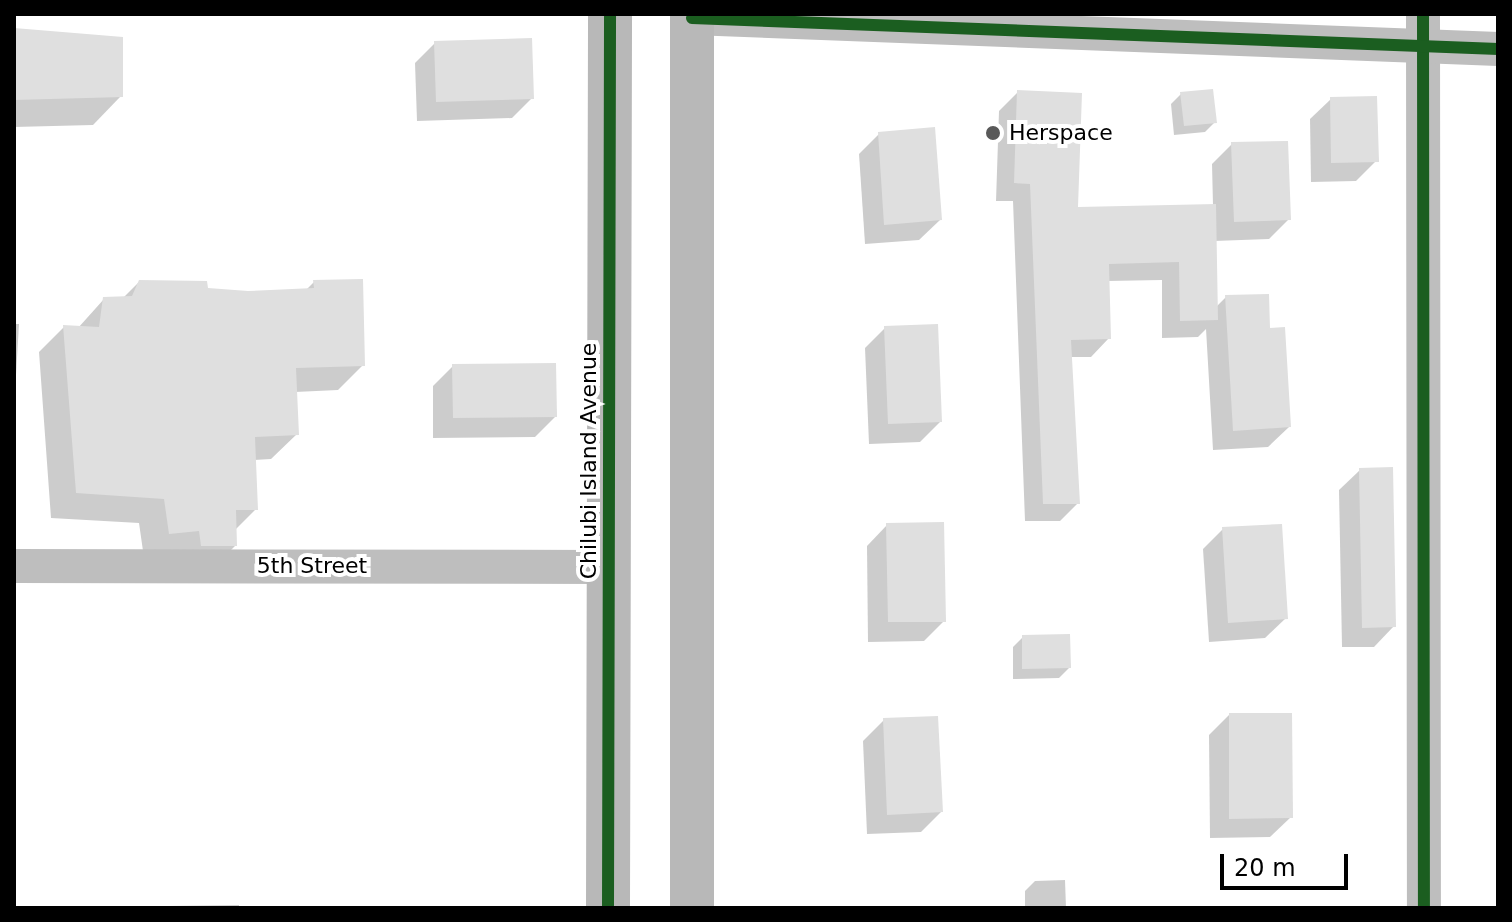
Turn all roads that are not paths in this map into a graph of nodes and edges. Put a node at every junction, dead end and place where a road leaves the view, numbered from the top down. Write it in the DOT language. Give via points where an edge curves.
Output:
graph roads {
  1 [pos="610,14"];
  2 [pos="1423,14"];
  3 [pos="692,16"];
  4 [pos="1498,49"];
  5 [pos="1422,50"];
  6 [pos="14,566"];
  7 [pos="609,567"];
  8 [pos="608,908"];
  9 [pos="692,908"];
  10 [pos="1424,908"];
  1 -- 7 [label="street, Chilubi Island Avenue"];
  2 -- 5 [label="street"];
  3 -- 5 [label="street"];
  3 -- 9 [label="street"];
  4 -- 5 [label="street"];
  5 -- 10 [label="street"];
  6 -- 7 [label="street, 5th Street"];
  7 -- 8 [label="street, Chilubi Island Avenue"];
}
